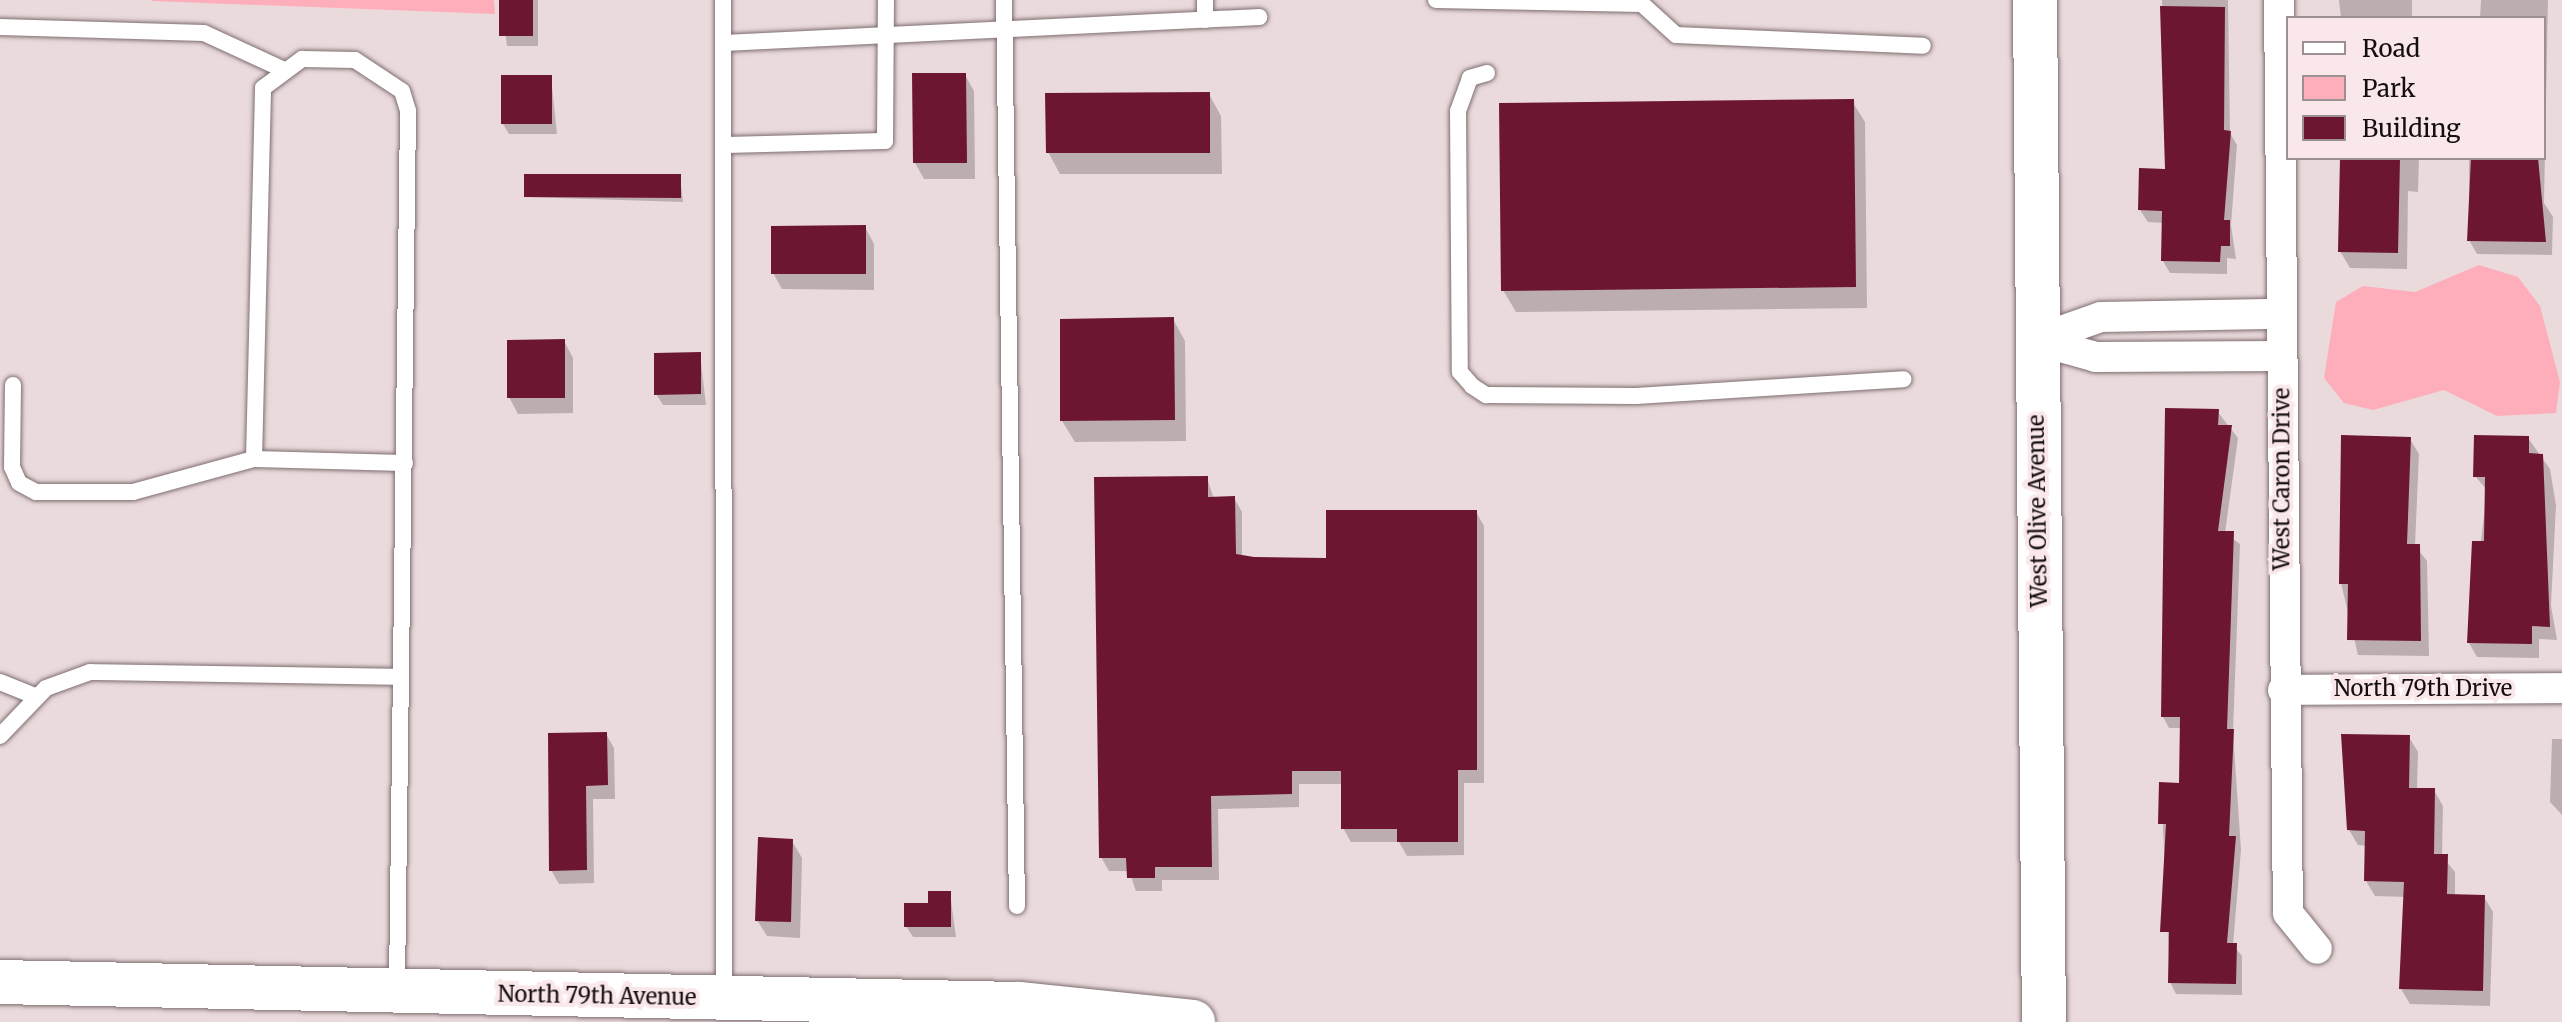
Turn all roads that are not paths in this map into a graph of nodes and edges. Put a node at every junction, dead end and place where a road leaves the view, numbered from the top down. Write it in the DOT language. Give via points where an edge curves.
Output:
graph roads {
  1 [pos="723,0"];
  2 [pos="886,0"];
  3 [pos="1004,0"];
  4 [pos="1205,0"];
  5 [pos="1436,0"];
  6 [pos="2035,0"];
  7 [pos="2279,0"];
  8 [pos="1591,2"];
  9 [pos="1259,17"];
  10 [pos="1205,20"];
  11 [pos="1005,25"];
  12 [pos="0,27"];
  13 [pos="886,38"];
  14 [pos="724,43"];
  15 [pos="1923,46"];
  16 [pos="282,69"];
  17 [pos="1487,73"];
  18 [pos="724,145"];
  19 [pos="2281,314"];
  20 [pos="2036,340"];
  21 [pos="2281,356"];
  22 [pos="1903,379"];
  23 [pos="13,385"];
  24 [pos="254,459"];
  25 [pos="405,463"];
  26 [pos="401,677"];
  27 [pos="0,682"];
  28 [pos="2562,688"];
  29 [pos="2283,690"];
  30 [pos="37,697"];
  31 [pos="0,736"];
  32 [pos="1017,906"];
  33 [pos="2317,949"];
  34 [pos="0,982"];
  35 [pos="397,991"];
  36 [pos="724,998"];
  37 [pos="1019,1013"];
  38 [pos="1193,1022"];
  39 [pos="2044,1022"];
  1 -- 14 [label="lane"];
  2 -- 13 [label="lane"];
  3 -- 11 [label="lane"];
  4 -- 10 [label="lane"];
  5 -- 8 [label="lane"];
  6 -- 20 [label="street, West Olive Avenue"];
  7 -- 19 [label="street, West Caron Drive"];
  8 -- 15 [label="lane" via="1642,4 1676,35"];
  9 -- 10 [label="lane"];
  10 -- 11 [label="lane"];
  11 -- 13 [label="lane"];
  11 -- 32 [label="lane"];
  12 -- 16 [label="lane" via="204,33"];
  13 -- 14 [label="lane"];
  13 -- 18 [label="lane" via="885,141"];
  14 -- 18 [label="lane"];
  16 -- 24 [label="lane" via="258,103"];
  16 -- 25 [label="lane" via="302,59 355,60 402,91 408,111"];
  17 -- 22 [label="lane" via="1470,78 1458,111 1460,372 1472,386 1486,395 1636,396"];
  18 -- 36 [label="lane"];
  19 -- 20 [label="street" via="2101,317"];
  19 -- 21 [label="street, West Caron Drive"];
  20 -- 21 [label="street" via="2096,357"];
  20 -- 39 [label="street, West Olive Avenue"];
  21 -- 29 [label="street, West Caron Drive"];
  23 -- 24 [label="lane" via="12,467 19,483 36,492 133,492"];
  24 -- 25 [label="lane"];
  25 -- 26 [label="lane"];
  26 -- 30 [label="lane" via="90,672 62,677"];
  26 -- 35 [label="lane"];
  27 -- 30 [label="lane"];
  28 -- 29 [label="street, North 79th Drive"];
  29 -- 33 [label="street, West Caron Drive" via="2288,913"];
  30 -- 31 [label="lane"];
  34 -- 35 [label="street, North 79th Avenue"];
  35 -- 36 [label="street, North 79th Avenue"];
  36 -- 37 [label="street, North 79th Avenue"];
  37 -- 38 [label="street, North 79th Avenue"];
}
